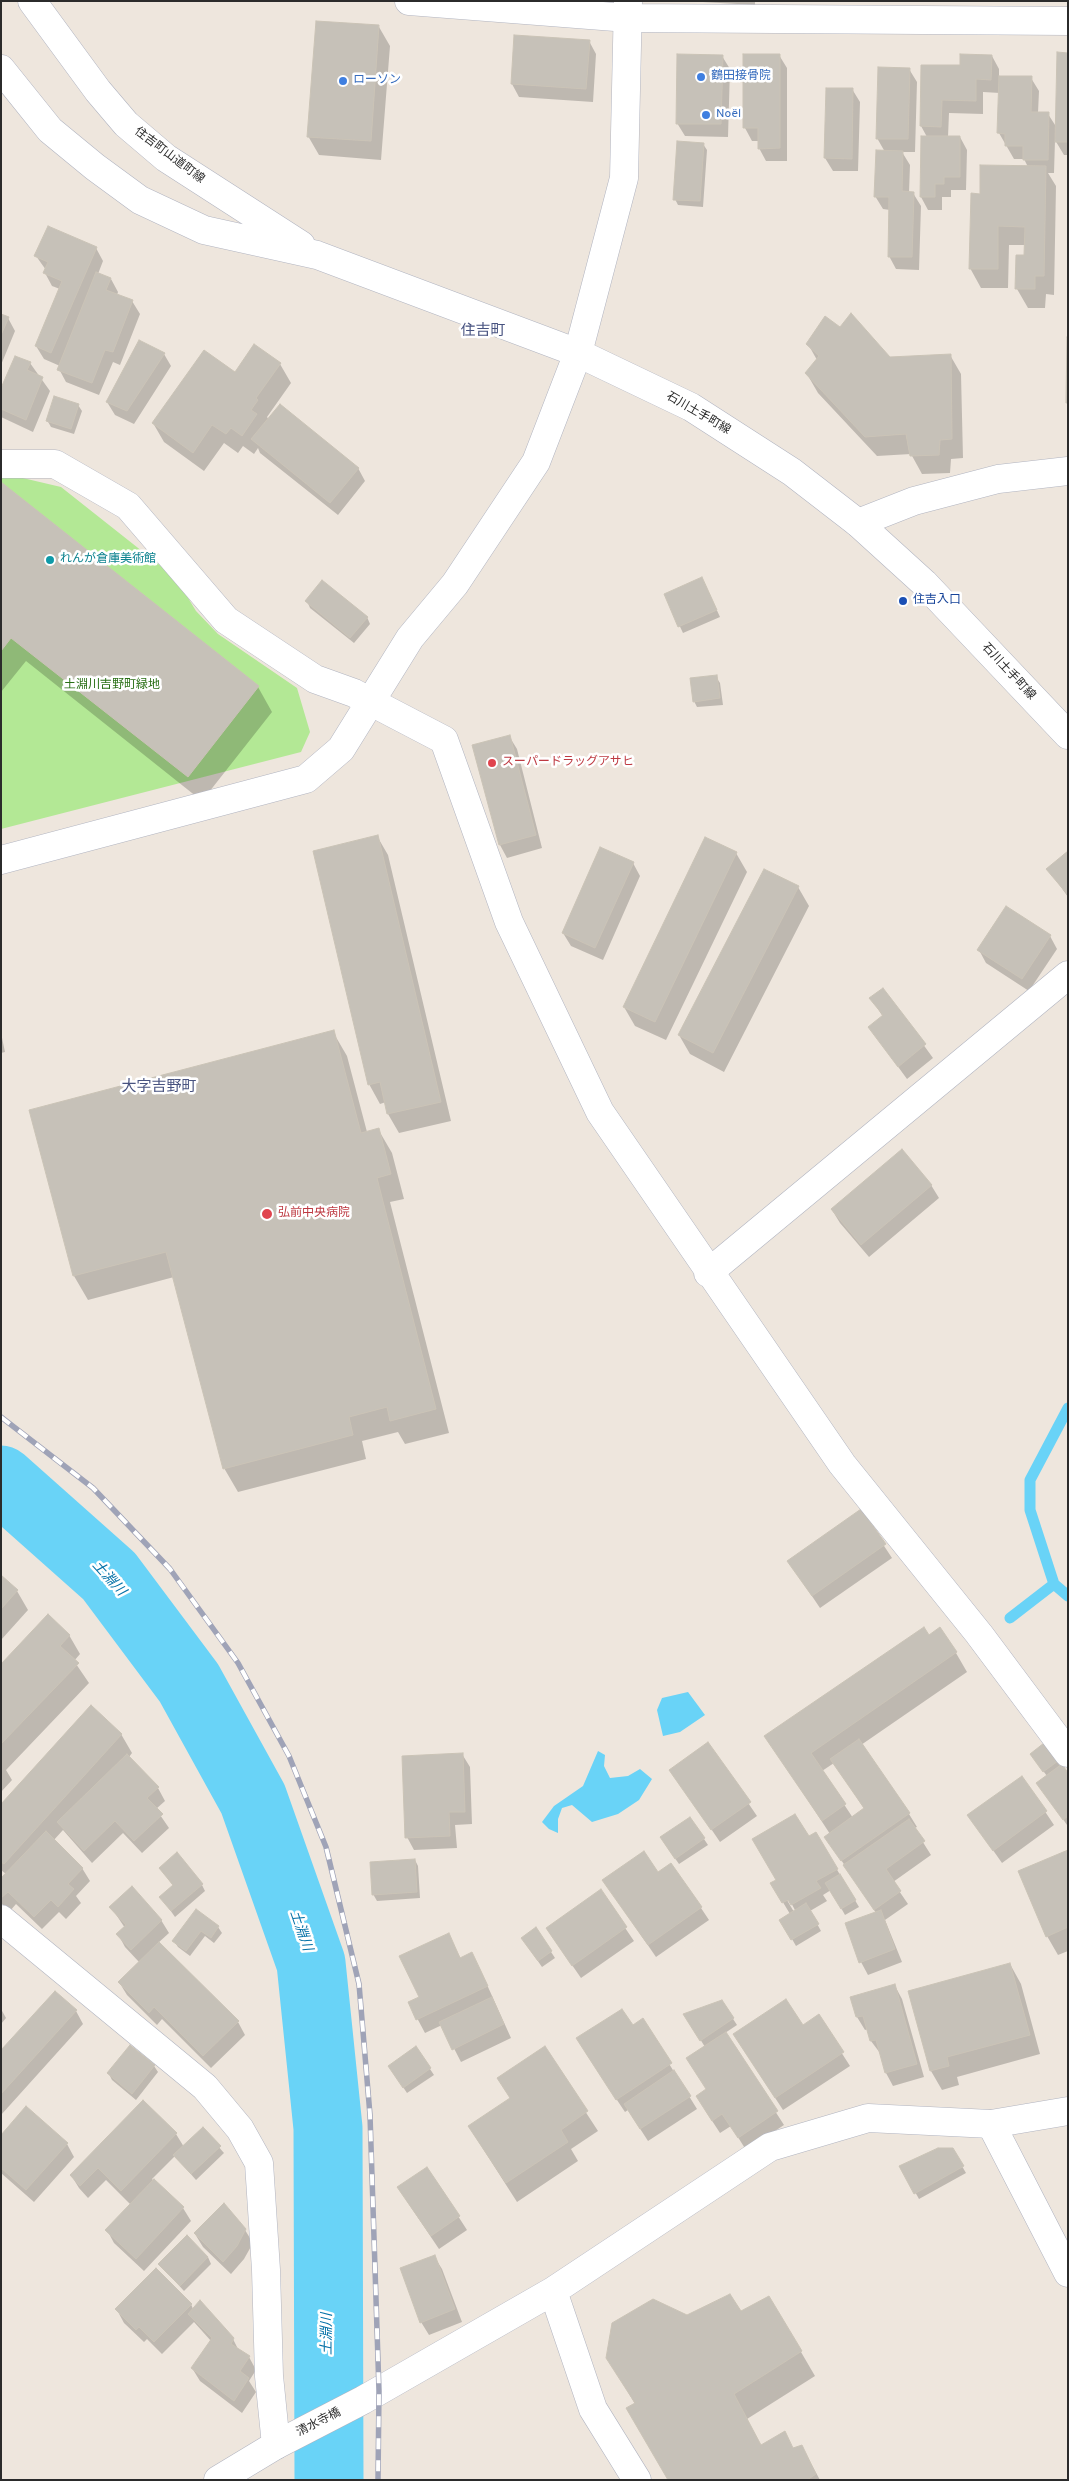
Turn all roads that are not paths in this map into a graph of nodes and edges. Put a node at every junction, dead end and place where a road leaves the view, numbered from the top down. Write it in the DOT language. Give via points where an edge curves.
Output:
graph roads {
  1 [pos="32,1"];
  2 [pos="409,1"];
  3 [pos="628,10"];
  4 [pos="1068,21"];
  5 [pos="1,69"];
  6 [pos="317,255"];
  7 [pos="578,353"];
  8 [pos="1,464"];
  9 [pos="1068,471"];
  10 [pos="858,522"];
  11 [pos="371,702"];
  12 [pos="1068,735"];
  13 [pos="1,860"];
  14 [pos="1068,975"];
  15 [pos="708,1273"];
  16 [pos="1068,1752"];
  17 [pos="1,1919"];
  18 [pos="1068,2111"];
  19 [pos="991,2124"];
  20 [pos="1068,2273"];
  21 [pos="553,2290"];
  22 [pos="276,2445"];
  23 [pos="218,2480"];
  24 [pos="637,2480"];
  1 -- 6 [label="street, 住吉町山道町線" via="126,124 166,158"];
  2 -- 3 [label="street"];
  3 -- 4 [label="street"];
  3 -- 7 [label="street" via="624,178"];
  5 -- 6 [label="street, 住吉町山道町線" via="50,130 140,200 204,230"];
  6 -- 7 [label="street, 住吉町山道町線"];
  7 -- 10 [label="street, 石川土手町線" via="691,407 792,472"];
  7 -- 11 [label="street" via="536,462 455,584 410,638"];
  8 -- 11 [label="street" via="55,464 128,506 226,620 315,679"];
  9 -- 10 [label="street" via="998,478 914,501"];
  10 -- 12 [label="street, 石川土手町線" via="924,583"];
  11 -- 13 [label="street" via="341,749 306,779"];
  11 -- 15 [label="street" via="444,740 509,922 600,1112"];
  14 -- 15 [label="street"];
  15 -- 16 [label="street" via="842,1464 979,1634"];
  17 -- 22 [label="street" via="205,2087 240,2128 259,2163 269,2376"];
  18 -- 19 [label="street, 清水寺橋"];
  19 -- 20 [label="street"];
  19 -- 21 [label="street, 清水寺橋" via="868,2118 770,2147"];
  21 -- 22 [label="street, 清水寺橋" via="363,2400"];
  21 -- 24 [label="street" via="593,2409"];
  22 -- 23 [label="street, 清水寺橋"];
}
